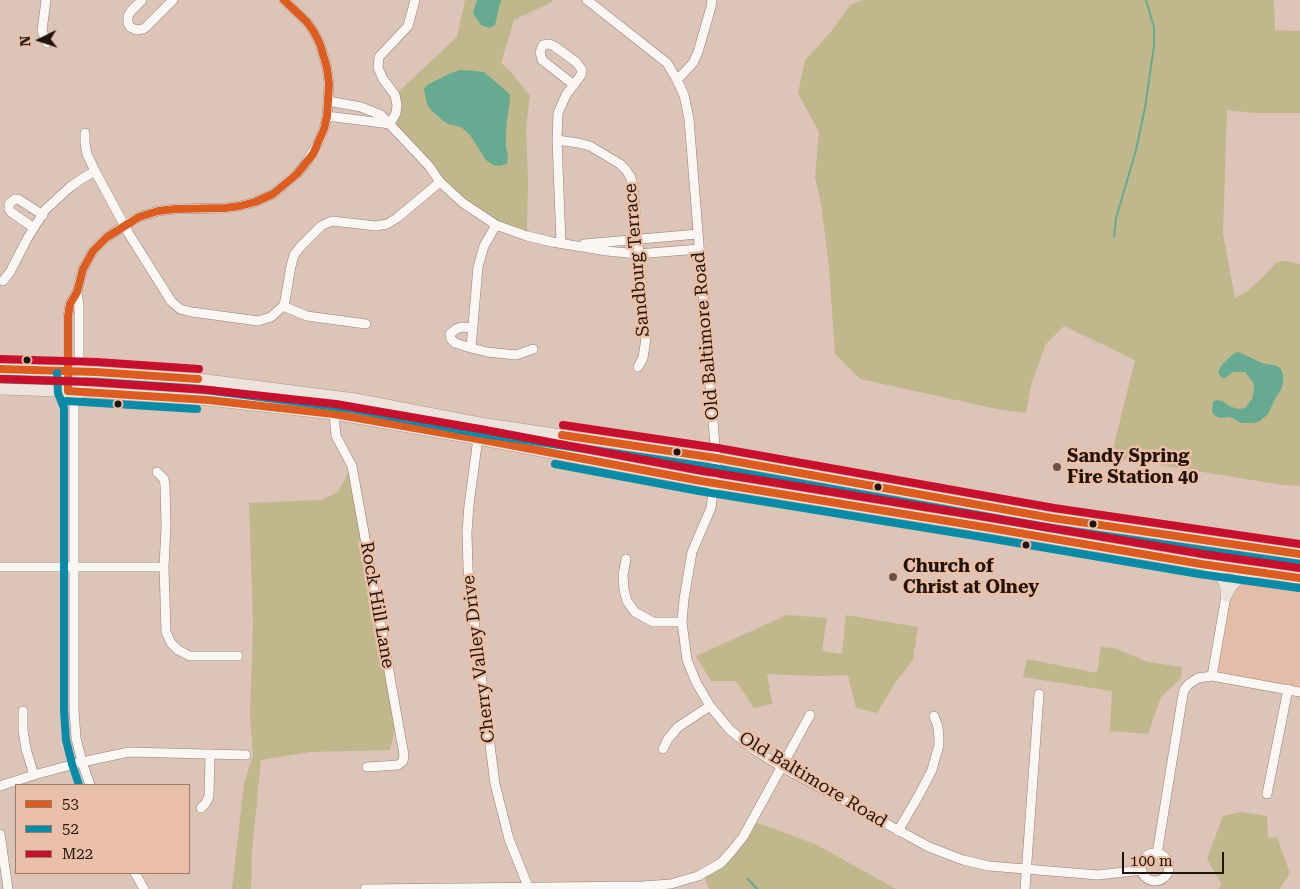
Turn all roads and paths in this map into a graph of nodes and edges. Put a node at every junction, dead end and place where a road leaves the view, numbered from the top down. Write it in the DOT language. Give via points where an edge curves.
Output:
graph roads {
  1 [pos="46,0"];
  2 [pos="142,0"];
  3 [pos="173,0"];
  4 [pos="284,0"];
  5 [pos="415,0"];
  6 [pos="587,0"];
  7 [pos="712,0"];
  8 [pos="47,43"];
  9 [pos="678,80"];
  10 [pos="574,85"];
  11 [pos="328,101"];
  12 [pos="327,116"];
  13 [pos="390,124"];
  14 [pos="85,133"];
  15 [pos="557,140"];
  16 [pos="95,171"];
  17 [pos="440,182"];
  18 [pos="43,215"];
  19 [pos="125,224"];
  20 [pos="496,225"];
  21 [pos="34,228"];
  22 [pos="698,234"];
  23 [pos="637,239"];
  24 [pos="560,243"];
  25 [pos="574,245"];
  26 [pos="699,248"];
  27 [pos="638,254"];
  28 [pos="3,281"];
  29 [pos="77,292"];
  30 [pos="283,306"];
  31 [pos="366,324"];
  32 [pos="473,328"];
  33 [pos="471,348"];
  34 [pos="533,348"];
  35 [pos="638,367"];
  36 [pos="0,369"];
  37 [pos="67,371"];
  38 [pos="80,372"];
  39 [pos="0,389"];
  40 [pos="73,392"];
  41 [pos="334,414"];
  42 [pos="480,423"];
  43 [pos="478,439"];
  44 [pos="716,458"];
  45 [pos="157,472"];
  46 [pos="714,483"];
  47 [pos="1300,554"];
  48 [pos="626,560"];
  49 [pos="1201,564"];
  50 [pos="74,566"];
  51 [pos="0,567"];
  52 [pos="164,567"];
  53 [pos="1263,573"];
  54 [pos="1300,578"];
  55 [pos="1226,596"];
  56 [pos="682,622"];
  57 [pos="238,656"];
  58 [pos="1212,676"];
  59 [pos="1288,689"];
  60 [pos="1300,692"];
  61 [pos="1039,694"];
  62 [pos="710,706"];
  63 [pos="23,711"];
  64 [pos="810,715"];
  65 [pos="934,716"];
  66 [pos="663,749"];
  67 [pos="210,754"];
  68 [pos="246,755"];
  69 [pos="82,762"];
  70 [pos="782,766"];
  71 [pos="367,767"];
  72 [pos="34,775"];
  73 [pos="90,784"];
  74 [pos="0,786"];
  75 [pos="1267,794"];
  76 [pos="201,808"];
  77 [pos="898,831"];
  78 [pos="0,834"];
  79 [pos="1157,854"];
  80 [pos="1026,870"];
  81 [pos="1142,870"];
  82 [pos="136,874"];
  83 [pos="5,884"];
  84 [pos="1158,885"];
  85 [pos="528,888"];
  86 [pos="144,889"];
  87 [pos="366,889"];
  88 [pos="1025,889"];
  1 -- 8 [label="street" via="42,31"];
  2 -- 3 [label="street" via="128,16 128,24 136,30 146,27"];
  4 -- 11 [label="street" via="307,22 320,44 329,84"];
  5 -- 13 [label="street" via="408,26 379,57 378,68 395,95 397,105"];
  6 -- 9 [label="street, Old Baltimore Road" via="667,63"];
  7 -- 9 [label="street" via="698,52"];
  9 -- 22 [label="street, Old Baltimore Road" via="689,119"];
  10 -- 10 [label="street" via="582,73 580,66 554,46 543,45 540,52 542,60"];
  10 -- 15 [label="street" via="558,113"];
  11 -- 12 [label="street"];
  11 -- 13 [label="street" via="372,110"];
  12 -- 13 [label="street"];
  12 -- 19 [label="street" via="309,159 298,174 273,194 240,206 158,211"];
  13 -- 17 [label="street"];
  14 -- 16 [label="street" via="86,154"];
  15 -- 23 [label="street, Sandburg Terrace" via="590,146 626,170 632,185"];
  15 -- 24 [label="street"];
  16 -- 18 [label="street" via="70,187"];
  16 -- 19 [label="street"];
  17 -- 20 [label="street" via="463,203"];
  17 -- 30 [label="street" via="387,224 376,226 332,221 321,226 294,255"];
  18 -- 21 [label="street"];
  18 -- 21 [label="street" via="18,199 9,204 11,212"];
  19 -- 29 [label="street" via="93,251 83,269"];
  19 -- 30 [label="street" via="167,297 180,309 258,321 271,318"];
  20 -- 24 [label="street"];
  20 -- 32 [label="street" via="484,246 478,267"];
  21 -- 28 [label="street"];
  22 -- 23 [label="street"];
  22 -- 26 [label="street, Old Baltimore Road"];
  23 -- 25 [label="street"];
  23 -- 27 [label="street, Sandburg Terrace"];
  24 -- 25 [label="street"];
  25 -- 27 [label="street"];
  26 -- 27 [label="street"];
  26 -- 44 [label="street, Old Baltimore Road"];
  27 -- 35 [label="street, Sandburg Terrace" via="646,338"];
  29 -- 37 [label="street" via="68,316"];
  29 -- 38 [label="street"];
  30 -- 31 [label="street" via="307,316"];
  32 -- 33 [label="street"];
  32 -- 33 [label="street" via="456,329 450,334 455,343"];
  33 -- 34 [label="street" via="516,355"];
  36 -- 37 [label="main road"];
  37 -- 38 [label="main road"];
  37 -- 40 [label="street"];
  38 -- 40 [label="street"];
  38 -- 42 [label="main road" via="263,386 355,399"];
  39 -- 40 [label="main road"];
  40 -- 41 [label="main road" via="208,400"];
  40 -- 50 [label="street"];
  41 -- 43 [label="main road"];
  41 -- 71 [label="street, Rock Hill Lane" via="336,436 352,466 404,755 398,765"];
  42 -- 43 [label="street, Cherry Valley Drive"];
  42 -- 44 [label="main road"];
  43 -- 46 [label="main road"];
  43 -- 85 [label="street, Cherry Valley Drive" via="469,505 468,569 495,784 509,839"];
  44 -- 46 [label="street, Old Baltimore Road"];
  44 -- 47 [label="main road" via="1052,518"];
  45 -- 52 [label="street" via="165,485"];
  46 -- 49 [label="main road"];
  46 -- 56 [label="street, Old Baltimore Road" via="711,508 692,552"];
  48 -- 56 [label="street" via="624,590 635,612 653,622"];
  49 -- 53 [label="main road"];
  49 -- 55 [label="main road" via="1216,571 1223,580"];
  50 -- 51 [label="street"];
  50 -- 52 [label="street"];
  50 -- 69 [label="street" via="74,710"];
  52 -- 57 [label="street" via="166,632 171,643 190,656"];
  53 -- 54 [label="main road"];
  53 -- 55 [label="main road" via="1240,576"];
  55 -- 58 [label="street"];
  56 -- 62 [label="street, Old Baltimore Road" via="687,660"];
  58 -- 59 [label="street"];
  58 -- 79 [label="street" via="1198,678 1184,690"];
  59 -- 60 [label="street"];
  59 -- 75 [label="street"];
  61 -- 80 [label="street"];
  62 -- 66 [label="street" via="678,727"];
  62 -- 70 [label="street, Old Baltimore Road" via="730,730 753,749"];
  63 -- 72 [label="street" via="26,750"];
  64 -- 70 [label="street"];
  65 -- 77 [label="street" via="939,745 932,770"];
  67 -- 68 [label="street"];
  67 -- 69 [label="street" via="129,752"];
  67 -- 76 [label="street" via="209,796"];
  69 -- 72 [label="street"];
  69 -- 73 [label="street"];
  70 -- 77 [label="street, Old Baltimore Road"];
  70 -- 85 [label="street" via="731,852 721,863 698,876 672,884"];
  72 -- 74 [label="street"];
  77 -- 80 [label="street, Old Baltimore Road" via="963,860"];
  78 -- 83 [label="street"];
  79 -- 81 [label="street" via="1146,857"];
  79 -- 84 [label="street" via="1166,859 1169,869"];
  80 -- 81 [label="street, Old Baltimore Road" via="1098,875"];
  80 -- 88 [label="street"];
  81 -- 84 [label="street"];
  82 -- 86 [label="street"];
  85 -- 87 [label="street"];
}
